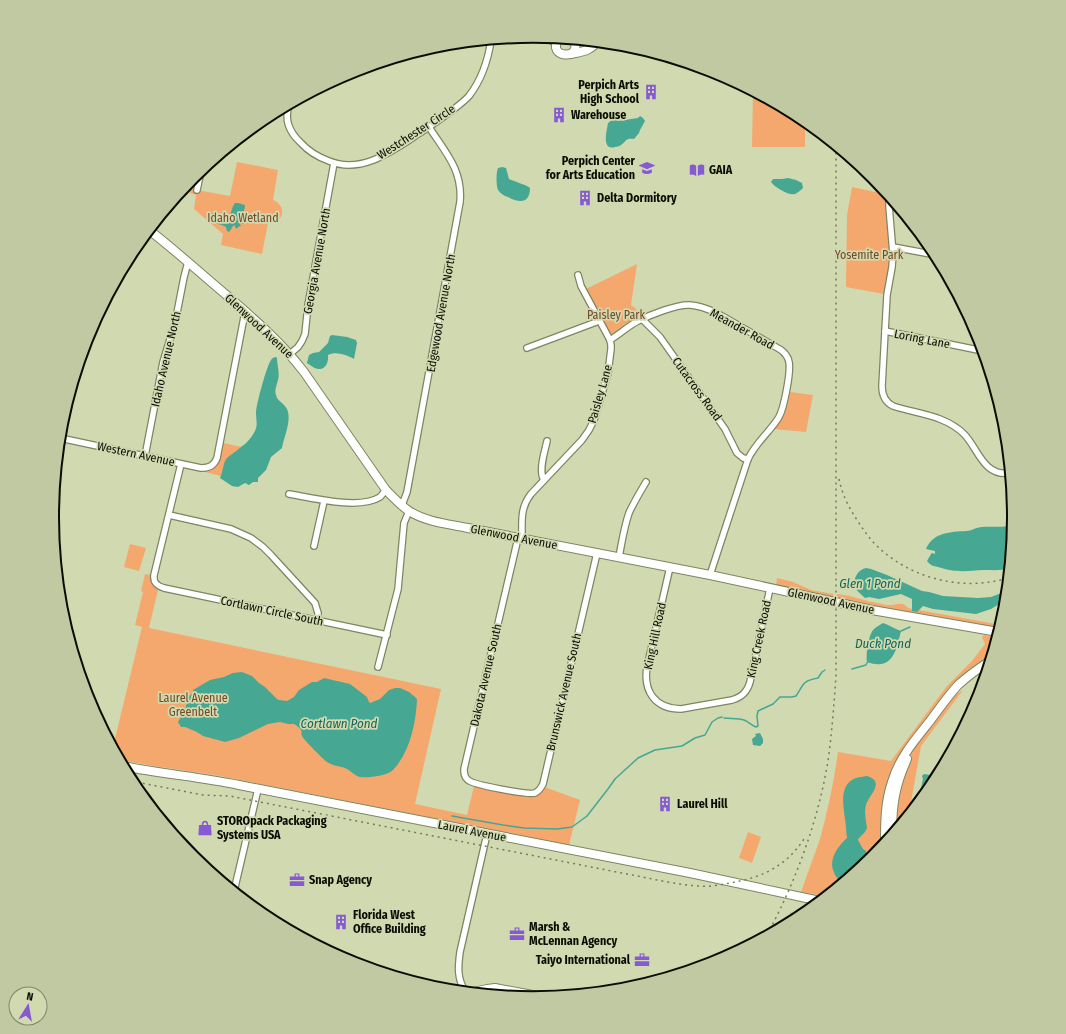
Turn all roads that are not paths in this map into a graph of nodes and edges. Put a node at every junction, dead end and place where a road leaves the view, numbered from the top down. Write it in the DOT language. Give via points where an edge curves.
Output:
graph roads {
  1 [pos="557,44"];
  2 [pos="490,45"];
  3 [pos="574,45"];
  4 [pos="593,47"];
  5 [pos="571,54"];
  6 [pos="288,112"];
  7 [pos="429,127"];
  8 [pos="334,163"];
  9 [pos="199,181"];
  10 [pos="197,190"];
  11 [pos="889,204"];
  12 [pos="154,233"];
  13 [pos="893,247"];
  14 [pos="926,253"];
  15 [pos="188,262"];
  16 [pos="578,275"];
  17 [pos="246,312"];
  18 [pos="642,319"];
  19 [pos="600,321"];
  20 [pos="885,331"];
  21 [pos="610,340"];
  22 [pos="527,348"];
  23 [pos="976,350"];
  24 [pos="290,354"];
  25 [pos="66,439"];
  26 [pos="547,441"];
  27 [pos="145,456"];
  28 [pos="748,459"];
  29 [pos="181,464"];
  30 [pos="1005,474"];
  31 [pos="544,480"];
  32 [pos="646,482"];
  33 [pos="386,490"];
  34 [pos="289,494"];
  35 [pos="324,501"];
  36 [pos="402,506"];
  37 [pos="409,511"];
  38 [pos="169,515"];
  39 [pos="520,538"];
  40 [pos="314,546"];
  41 [pos="597,553"];
  42 [pos="619,557"];
  43 [pos="670,567"];
  44 [pos="710,575"];
  45 [pos="770,588"];
  46 [pos="318,620"];
  47 [pos="993,631"];
  48 [pos="387,635"];
  49 [pos="983,666"];
  50 [pos="378,667"];
  51 [pos="681,708"];
  52 [pos="927,724"];
  53 [pos="131,767"];
  54 [pos="258,788"];
  55 [pos="499,788"];
  56 [pos="892,826"];
  57 [pos="487,834"];
  58 [pos="885,834"];
  59 [pos="235,886"];
  60 [pos="813,899"];
  61 [pos="462,986"];
  62 [pos="486,988"];
  63 [pos="506,990"];
  1 -- 5 [label="street" via="561,54"];
  2 -- 7 [label="street, Westchester Circle" via="488,60 471,93"];
  3 -- 5 [label="street"];
  4 -- 5 [label="street"];
  6 -- 8 [label="street, Westchester Circle" via="288,124 302,145 321,158"];
  7 -- 8 [label="street, Westchester Circle" via="375,159 346,165"];
  7 -- 36 [label="street, Edgewood Avenue North" via="456,169 460,185 460,202 407,492"];
  8 -- 24 [label="street, Georgia Avenue North" via="305,334 298,347"];
  9 -- 10 [label="street"];
  11 -- 13 [label="street"];
  12 -- 15 [label="street, Glenwood Avenue"];
  13 -- 14 [label="street"];
  13 -- 20 [label="street"];
  15 -- 17 [label="street, Glenwood Avenue"];
  15 -- 27 [label="street, Idaho Avenue North" via="163,362"];
  16 -- 19 [label="street, Paisley Lane"];
  17 -- 24 [label="street, Glenwood Avenue"];
  17 -- 29 [label="street, Western Avenue" via="217,458 208,467"];
  18 -- 21 [label="street, Meander Road"];
  18 -- 28 [label="street, Cutacross Road" via="660,337 726,428 737,453"];
  18 -- 28 [label="street, Meander Road" via="679,306 694,305 722,316 784,353 790,366 782,411"];
  19 -- 21 [label="street, Paisley Lane"];
  19 -- 22 [label="street"];
  20 -- 23 [label="street, Loring Lane"];
  20 -- 30 [label="street" via="882,386 885,400 893,406 950,423 964,434 989,468"];
  21 -- 31 [label="street, Paisley Lane" via="608,374 594,420 582,440"];
  24 -- 33 [label="street, Glenwood Avenue"];
  25 -- 27 [label="street, Western Avenue"];
  26 -- 31 [label="street" via="541,472"];
  27 -- 29 [label="street, Western Avenue"];
  28 -- 44 [label="street, Meander Road"];
  29 -- 38 [label="street"];
  31 -- 39 [label="street, Paisley Lane" via="524,506"];
  32 -- 42 [label="street" via="624,529"];
  33 -- 35 [label="street" via="380,497 365,502"];
  33 -- 36 [label="street, Glenwood Avenue"];
  34 -- 35 [label="street"];
  35 -- 40 [label="street"];
  36 -- 37 [label="street, Glenwood Avenue"];
  37 -- 39 [label="street, Glenwood Avenue" via="439,522"];
  37 -- 48 [label="street" via="404,523 398,589"];
  38 -- 46 [label="street" via="231,529 251,538 263,547 315,603"];
  38 -- 46 [label="street, Cortlawn Circle South" via="154,575 157,585"];
  39 -- 41 [label="street, Glenwood Avenue"];
  39 -- 55 [label="street, Dakota Avenue South" via="464,769 468,781"];
  41 -- 42 [label="street, Glenwood Avenue"];
  41 -- 55 [label="street, Brunswick Avenue South" via="543,784 533,793"];
  42 -- 43 [label="street, Glenwood Avenue"];
  43 -- 44 [label="street, Glenwood Avenue"];
  43 -- 51 [label="street, King Hill Road" via="646,680 649,693 660,704 673,709"];
  44 -- 45 [label="street, Glenwood Avenue"];
  45 -- 47 [label="street, Glenwood Avenue" via="895,615"];
  45 -- 51 [label="street, King Creek Road" via="748,688 742,696 732,700"];
  46 -- 48 [label="street, Cortlawn Circle South"];
  48 -- 50 [label="street"];
  49 -- 52 [label="street" via="959,685"];
  52 -- 56 [label="street" via="910,753 897,783"];
  52 -- 58 [label="street" via="907,750 892,782 885,814"];
  53 -- 54 [label="street, Laurel Avenue"];
  54 -- 57 [label="street, Laurel Avenue"];
  54 -- 59 [label="street"];
  57 -- 60 [label="street, Laurel Avenue"];
  57 -- 61 [label="street" via="460,952 458,971"];
  62 -- 63 [label="street"];
}
